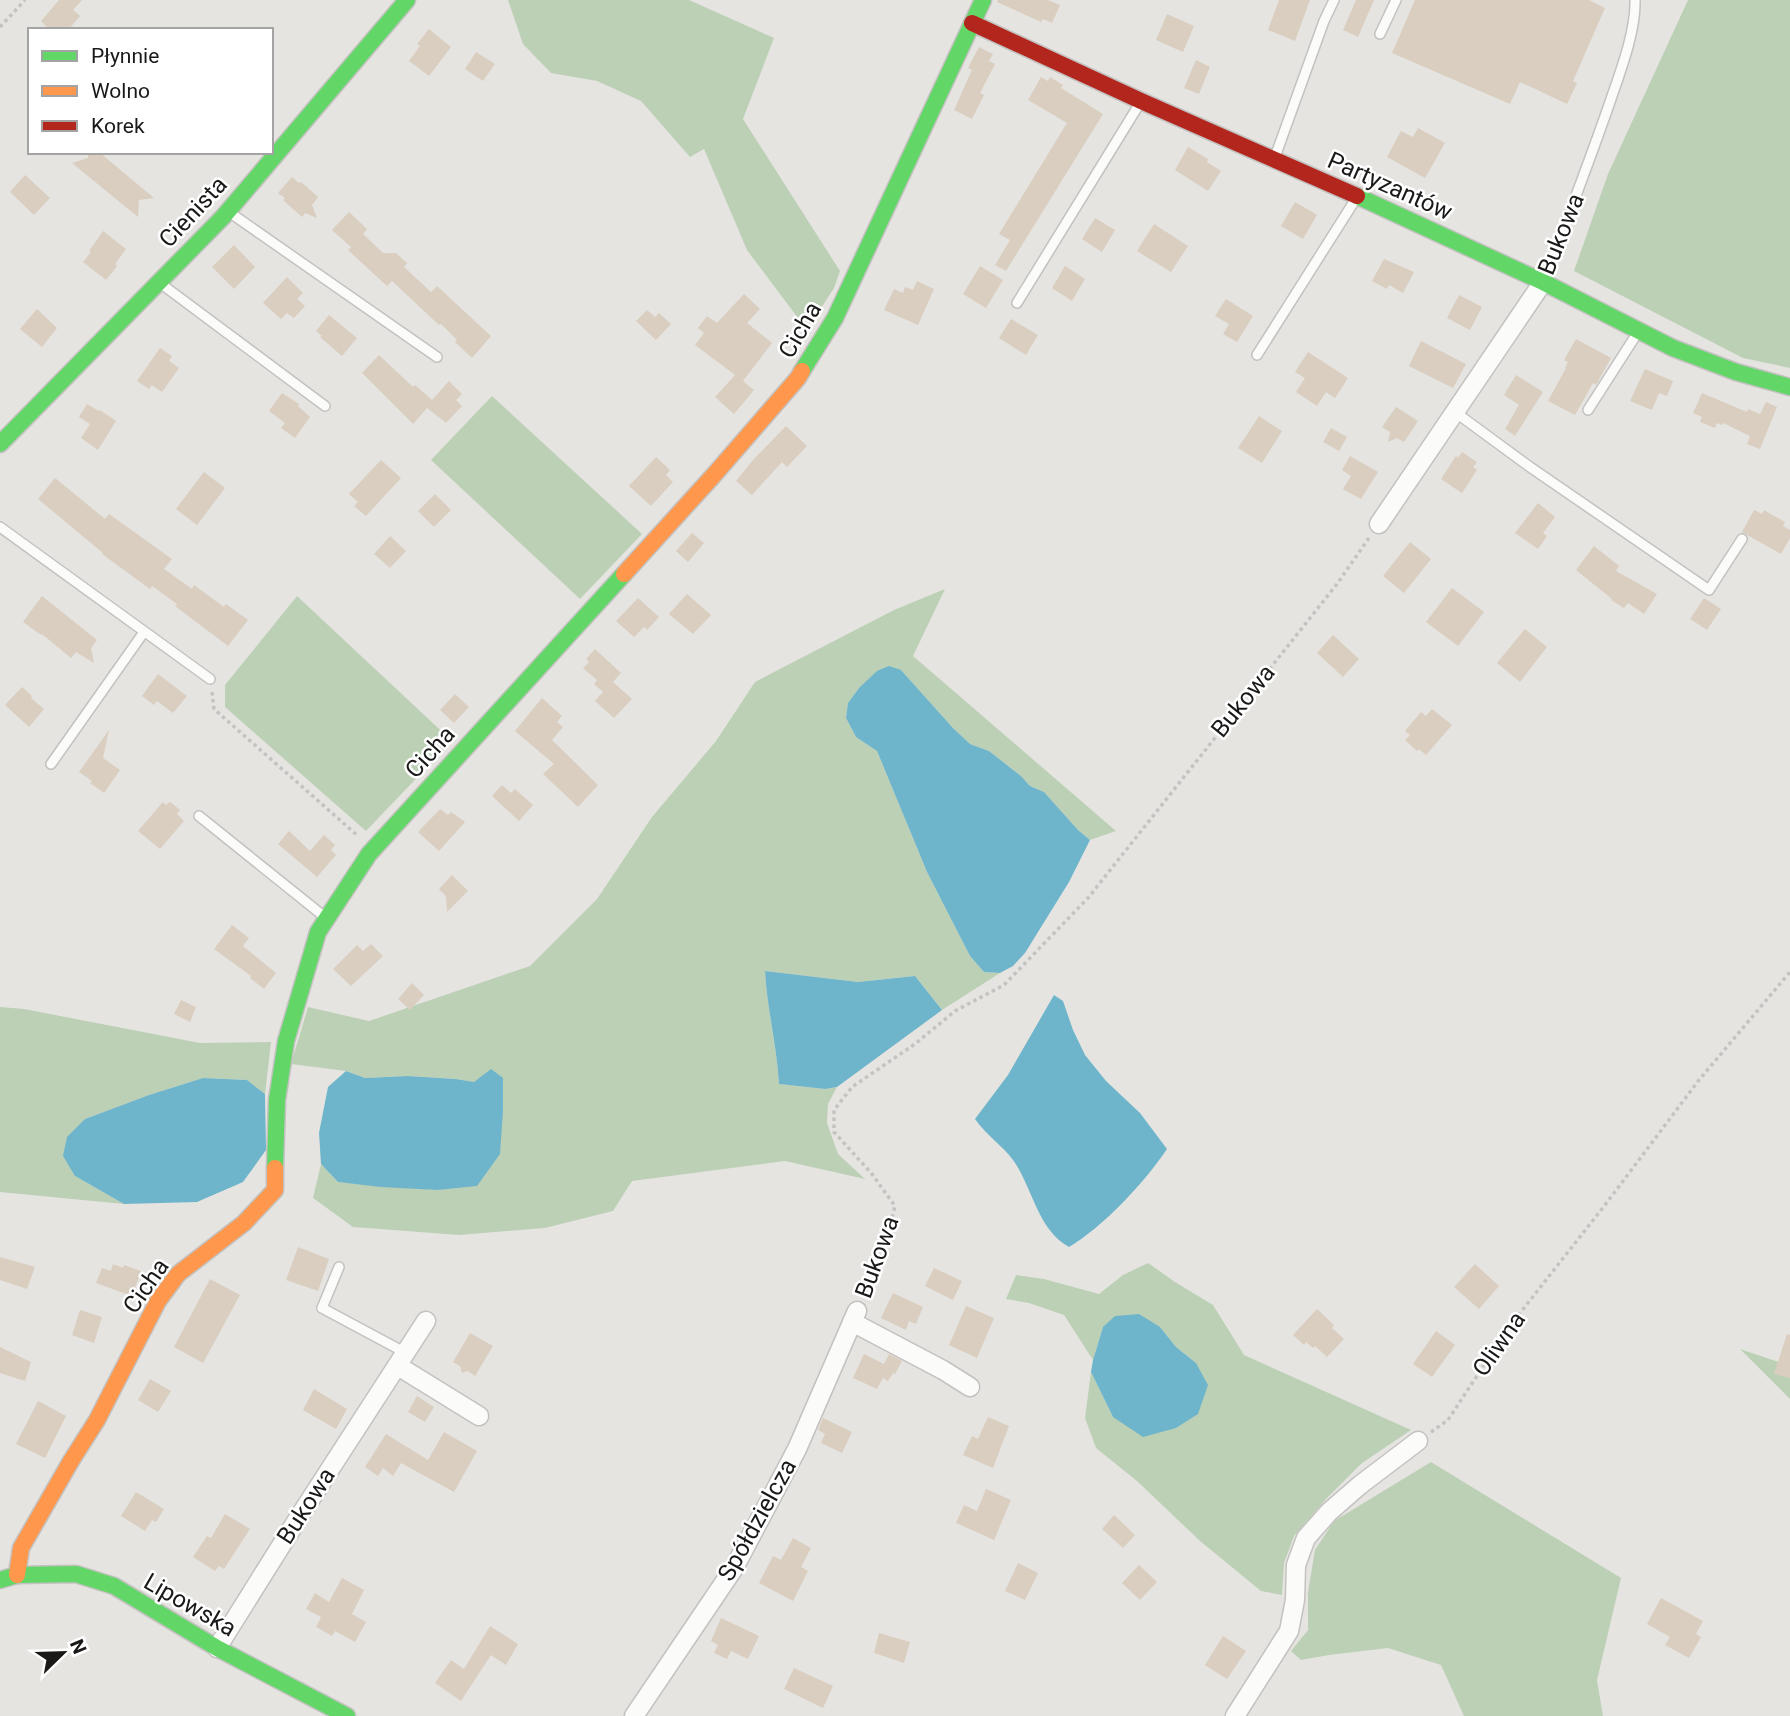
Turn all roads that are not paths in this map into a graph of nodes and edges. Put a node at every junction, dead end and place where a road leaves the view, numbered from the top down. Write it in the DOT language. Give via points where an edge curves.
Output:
graph roads {
  1 [pos="407,0"];
  2 [pos="983,0"];
  3 [pos="1334,0"];
  4 [pos="1396,0"];
  5 [pos="1635,0"];
  6 [pos="972,23"];
  7 [pos="1380,34"];
  8 [pos="1141,101"];
  9 [pos="1274,159"];
  10 [pos="1357,196"];
  11 [pos="228,211"];
  12 [pos="159,282"];
  13 [pos="1543,282"];
  14 [pos="1017,303"];
  15 [pos="1639,330"];
  16 [pos="1257,355"];
  17 [pos="437,357"];
  18 [pos="1790,387"];
  19 [pos="325,406"];
  20 [pos="1588,410"];
  21 [pos="1455,412"];
  22 [pos="0,444"];
  23 [pos="1379,524"];
  24 [pos="0,527"];
  25 [pos="1742,539"];
  26 [pos="144,632"];
  27 [pos="210,679"];
  28 [pos="51,764"];
  29 [pos="199,816"];
  30 [pos="327,919"];
  31 [pos="339,1267"];
  32 [pos="426,1321"];
  33 [pos="402,1359"];
  34 [pos="970,1387"];
  35 [pos="480,1416"];
  36 [pos="1418,1441"];
  37 [pos="17,1575"];
  38 [pos="0,1580"];
  39 [pos="217,1648"];
  40 [pos="347,1716"];
  41 [pos="634,1716"];
  42 [pos="1236,1716"];
  1 -- 11 [label="street, Cienista"];
  2 -- 6 [label="street, Cicha"];
  3 -- 9 [label="lane"];
  4 -- 7 [label="lane"];
  5 -- 13 [label="lane, Bukowa" via="1636,13 1621,70"];
  6 -- 8 [label="street, Partyzantów"];
  6 -- 30 [label="street, Cicha" via="835,318 798,378 373,849"];
  8 -- 9 [label="street, Partyzantów"];
  8 -- 14 [label="lane"];
  9 -- 10 [label="street, Partyzantów"];
  10 -- 13 [label="street, Partyzantów"];
  10 -- 16 [label="lane"];
  11 -- 12 [label="street, Cienista"];
  11 -- 17 [label="lane"];
  12 -- 19 [label="lane"];
  12 -- 22 [label="street, Cienista"];
  13 -- 15 [label="street, Partyzantów"];
  13 -- 21 [label="street, Bukowa"];
  15 -- 18 [label="street, Partyzantów" via="1736,372"];
  15 -- 20 [label="lane"];
  21 -- 23 [label="street, Bukowa"];
  21 -- 25 [label="lane" via="1709,590"];
  24 -- 26 [label="lane"];
  26 -- 27 [label="lane"];
  26 -- 28 [label="lane"];
  29 -- 30 [label="lane"];
  30 -- 37 [label="street, Cicha" via="318,932 286,1041 278,1100 275,1190 244,1223 178,1273 158,1301 97,1420 21,1548"];
  31 -- 33 [label="lane" via="322,1308"];
  32 -- 33 [label="street, Bukowa"];
  33 -- 35 [label="street"];
  33 -- 39 [label="street, Bukowa"];
  34 -- 41 [label="street, Spółdzielcza" via="854,1316 797,1448 734,1568"];
  36 -- 42 [label="street" via="1329,1512 1307,1538 1296,1565 1289,1631"];
  37 -- 38 [label="street, Lipowska"];
  37 -- 39 [label="street, Lipowska" via="76,1574 114,1586"];
  39 -- 40 [label="street, Lipowska"];
}
